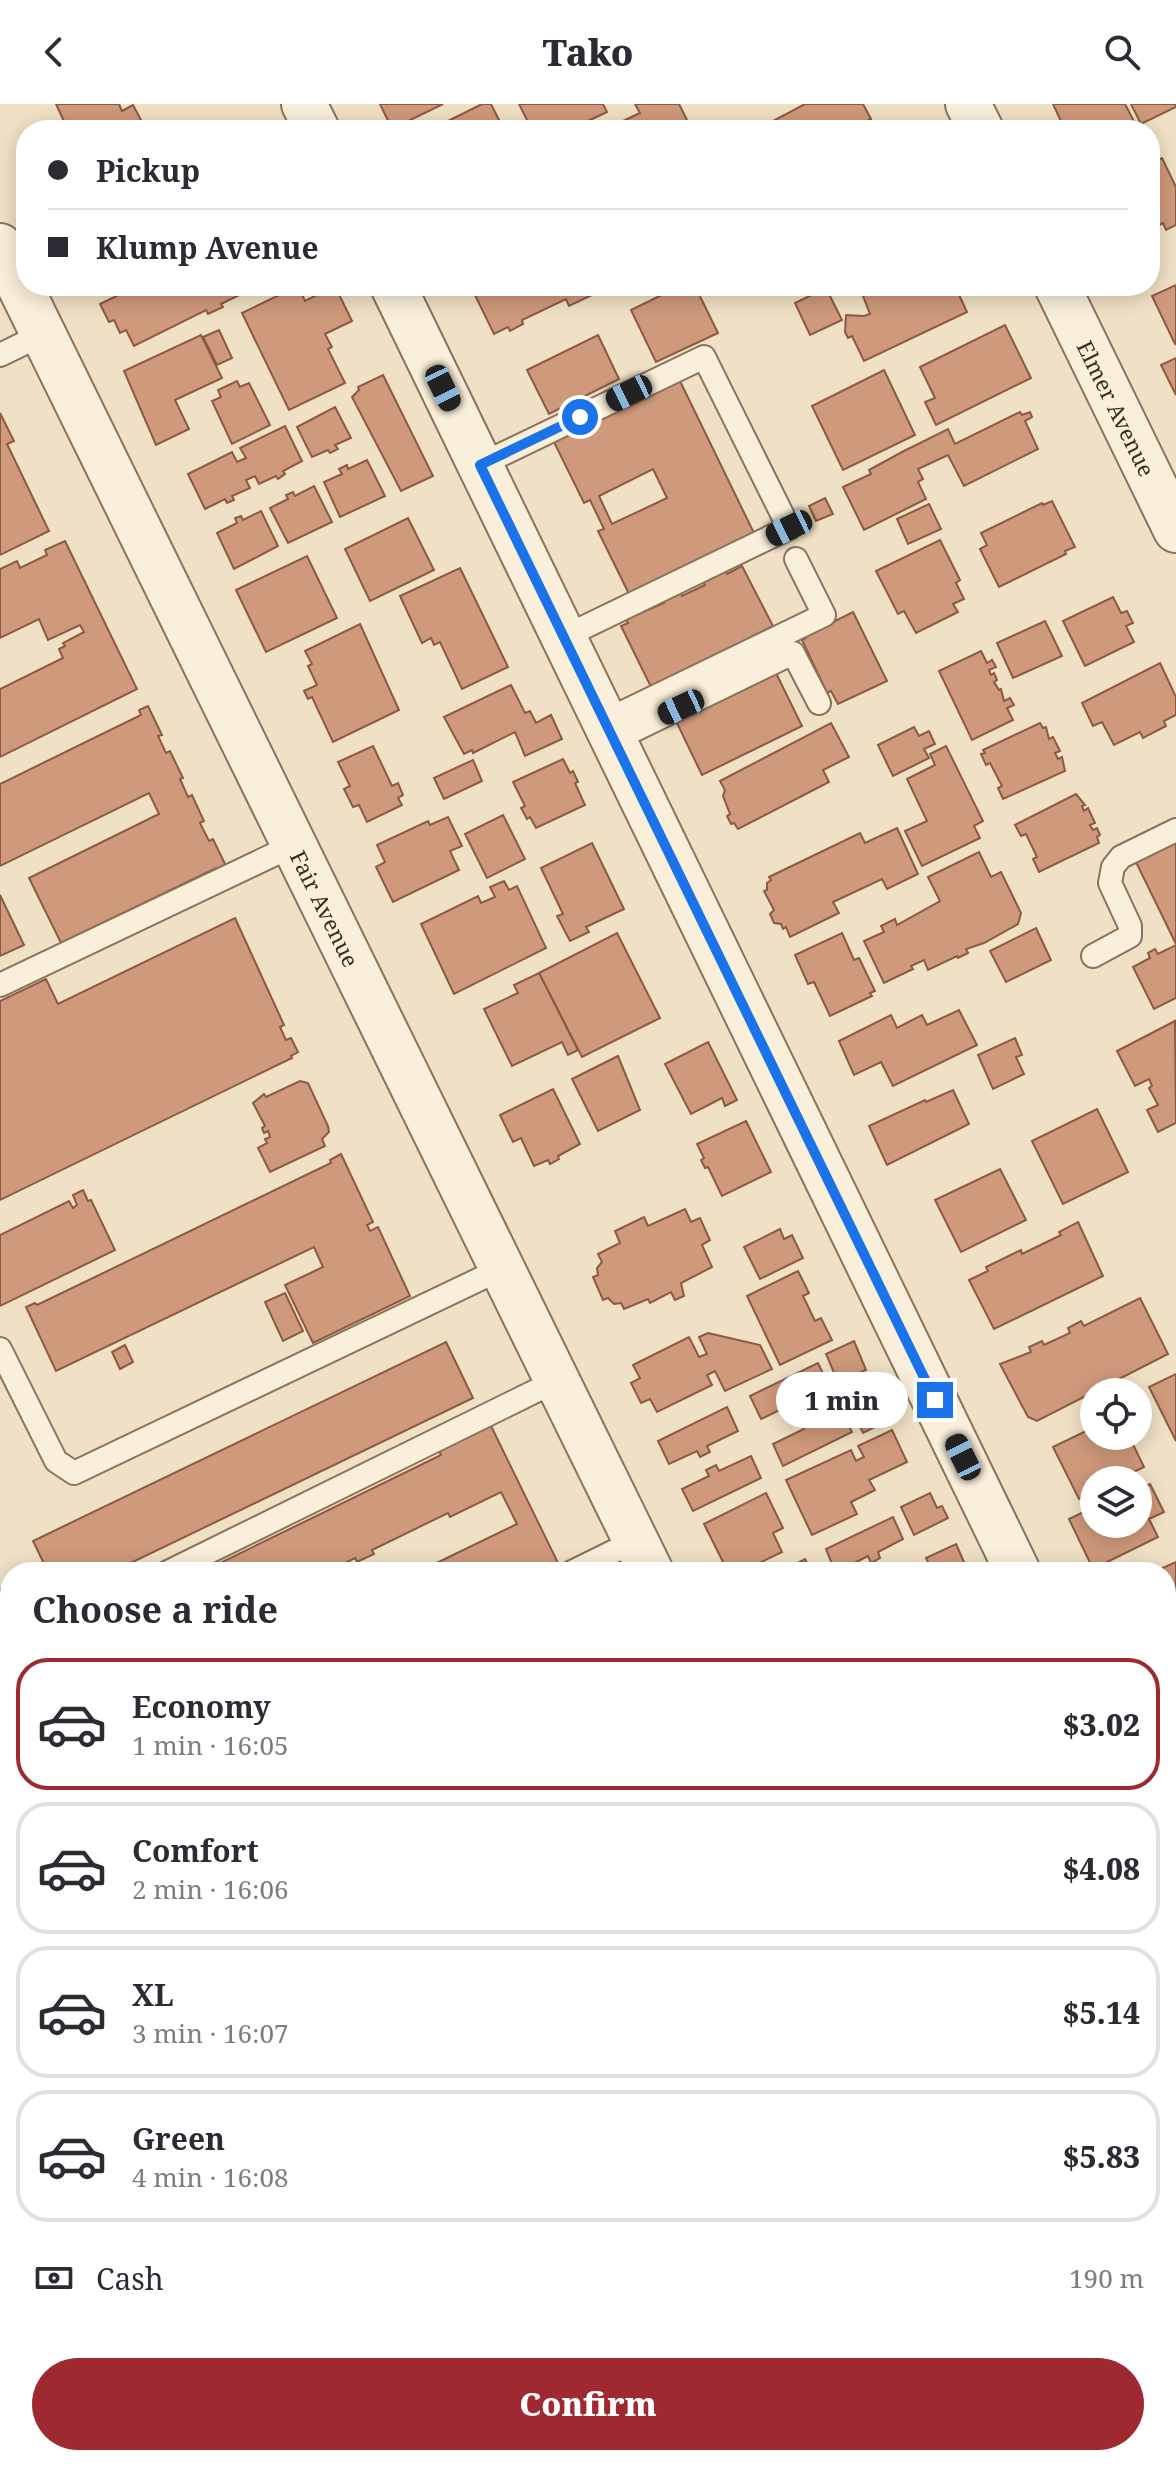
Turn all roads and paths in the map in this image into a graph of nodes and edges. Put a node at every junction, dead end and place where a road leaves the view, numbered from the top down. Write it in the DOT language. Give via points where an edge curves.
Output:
graph roads {
  1 [pos="0,246"];
  2 [pos="16,279"];
  3 [pos="24,296"];
  4 [pos="398,296"];
  5 [pos="1062,296"];
  6 [pos="43,334"];
  7 [pos="0,355"];
  8 [pos="480,465"];
  9 [pos="1176,530"];
  10 [pos="796,559"];
  11 [pos="564,637"];
  12 [pos="819,703"];
  13 [pos="609,730"];
  14 [pos="1176,830"];
  15 [pos="294,845"];
  16 [pos="1093,956"];
  17 [pos="0,985"];
  18 [pos="503,1268"];
  19 [pos="0,1349"];
  20 [pos="558,1380"];
  21 [pos="643,1556"];
  22 [pos="188,1562"];
  23 [pos="616,1562"];
  24 [pos="1013,1562"];
  1 -- 2 [label="street, Fair Avenue"];
  3 -- 6 [label="street, Fair Avenue"];
  4 -- 8 [label="street"];
  5 -- 9 [label="street, Elmer Avenue"];
  6 -- 7 [label="lane"];
  6 -- 15 [label="street, Fair Avenue"];
  8 -- 11 [label="street"];
  8 -- 11 [label="lane" via="704,357 789,528"];
  10 -- 13 [label="lane" via="824,615"];
  11 -- 13 [label="street"];
  12 -- 13 [label="lane" via="793,653"];
  13 -- 24 [label="street"];
  14 -- 16 [label="lane" via="1121,857 1113,867 1110,883 1130,936"];
  15 -- 17 [label="lane"];
  15 -- 18 [label="street, Fair Avenue"];
  18 -- 19 [label="lane" via="74,1473 56,1461"];
  18 -- 20 [label="street, Fair Avenue"];
  20 -- 21 [label="street, Fair Avenue"];
  20 -- 22 [label="lane"];
  21 -- 23 [label="lane"];
}
